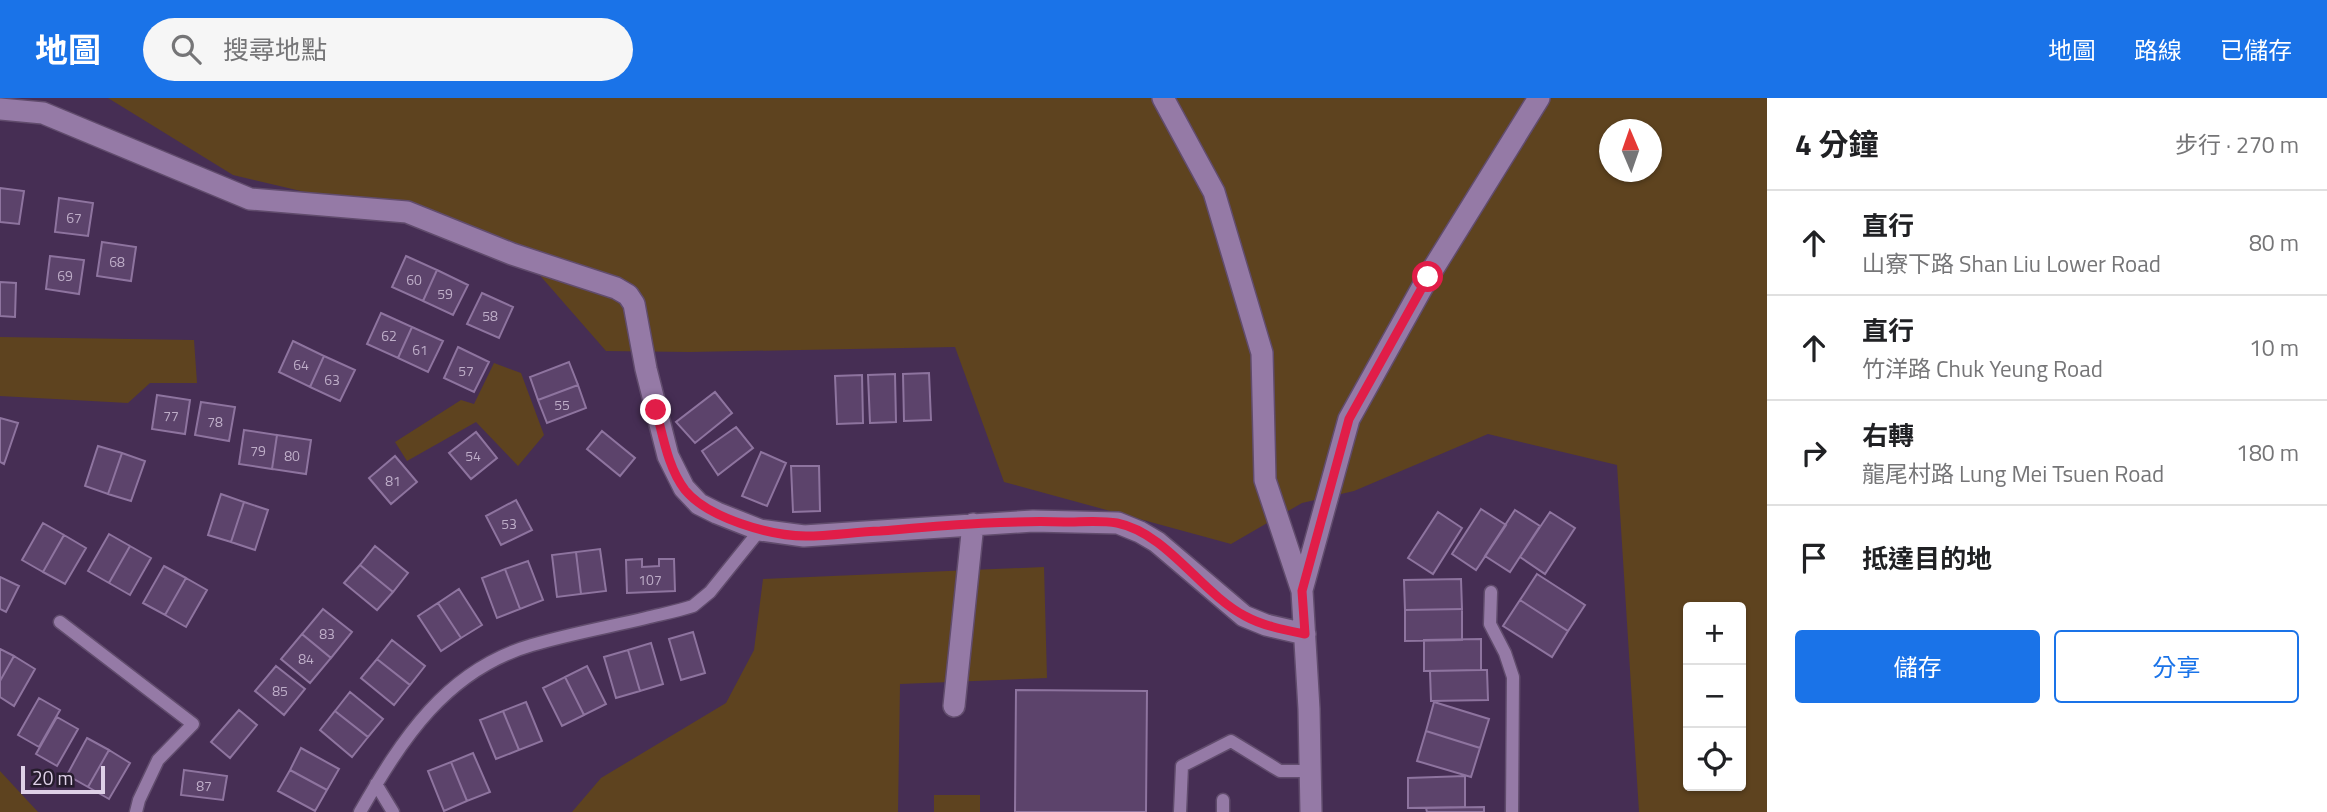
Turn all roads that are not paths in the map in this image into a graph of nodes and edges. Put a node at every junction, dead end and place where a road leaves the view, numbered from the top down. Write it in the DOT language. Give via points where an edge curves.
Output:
graph roads {
  1 [pos="1163,98"];
  2 [pos="1539,98"];
  3 [pos="0,108"];
  4 [pos="973,524"];
  5 [pos="760,530"];
  6 [pos="1302,591"];
  7 [pos="1491,592"];
  8 [pos="60,622"];
  9 [pos="1305,634"];
  10 [pos="954,706"];
  11 [pos="1310,771"];
  12 [pos="376,784"];
  13 [pos="136,812"];
  14 [pos="360,812"];
  15 [pos="393,812"];
  16 [pos="1180,812"];
  17 [pos="1311,812"];
  18 [pos="1512,812"];
  1 -- 6 [label="street" via="1214,192 1262,353 1265,480"];
  2 -- 6 [label="street" via="1428,277 1349,419"];
  3 -- 5 [label="street" via="43,113 250,199 407,212 512,254 616,288 634,304 668,456 684,488 699,504"];
  4 -- 5 [label="street" via="804,536"];
  4 -- 9 [label="street" via="1118,523 1157,542 1244,616"];
  4 -- 10 [label="street"];
  5 -- 12 [label="lane" via="696,604 522,648 471,675 410,732"];
  6 -- 9 [label="street"];
  7 -- 18 [label="lane" via="1490,624 1513,677"];
  8 -- 13 [label="lane" via="193,724 158,760"];
  9 -- 11 [label="street"];
  11 -- 16 [label="lane" via="1280,771 1231,741 1182,766"];
  11 -- 17 [label="street"];
  12 -- 14 [label="lane"];
  12 -- 15 [label="lane"];
}
